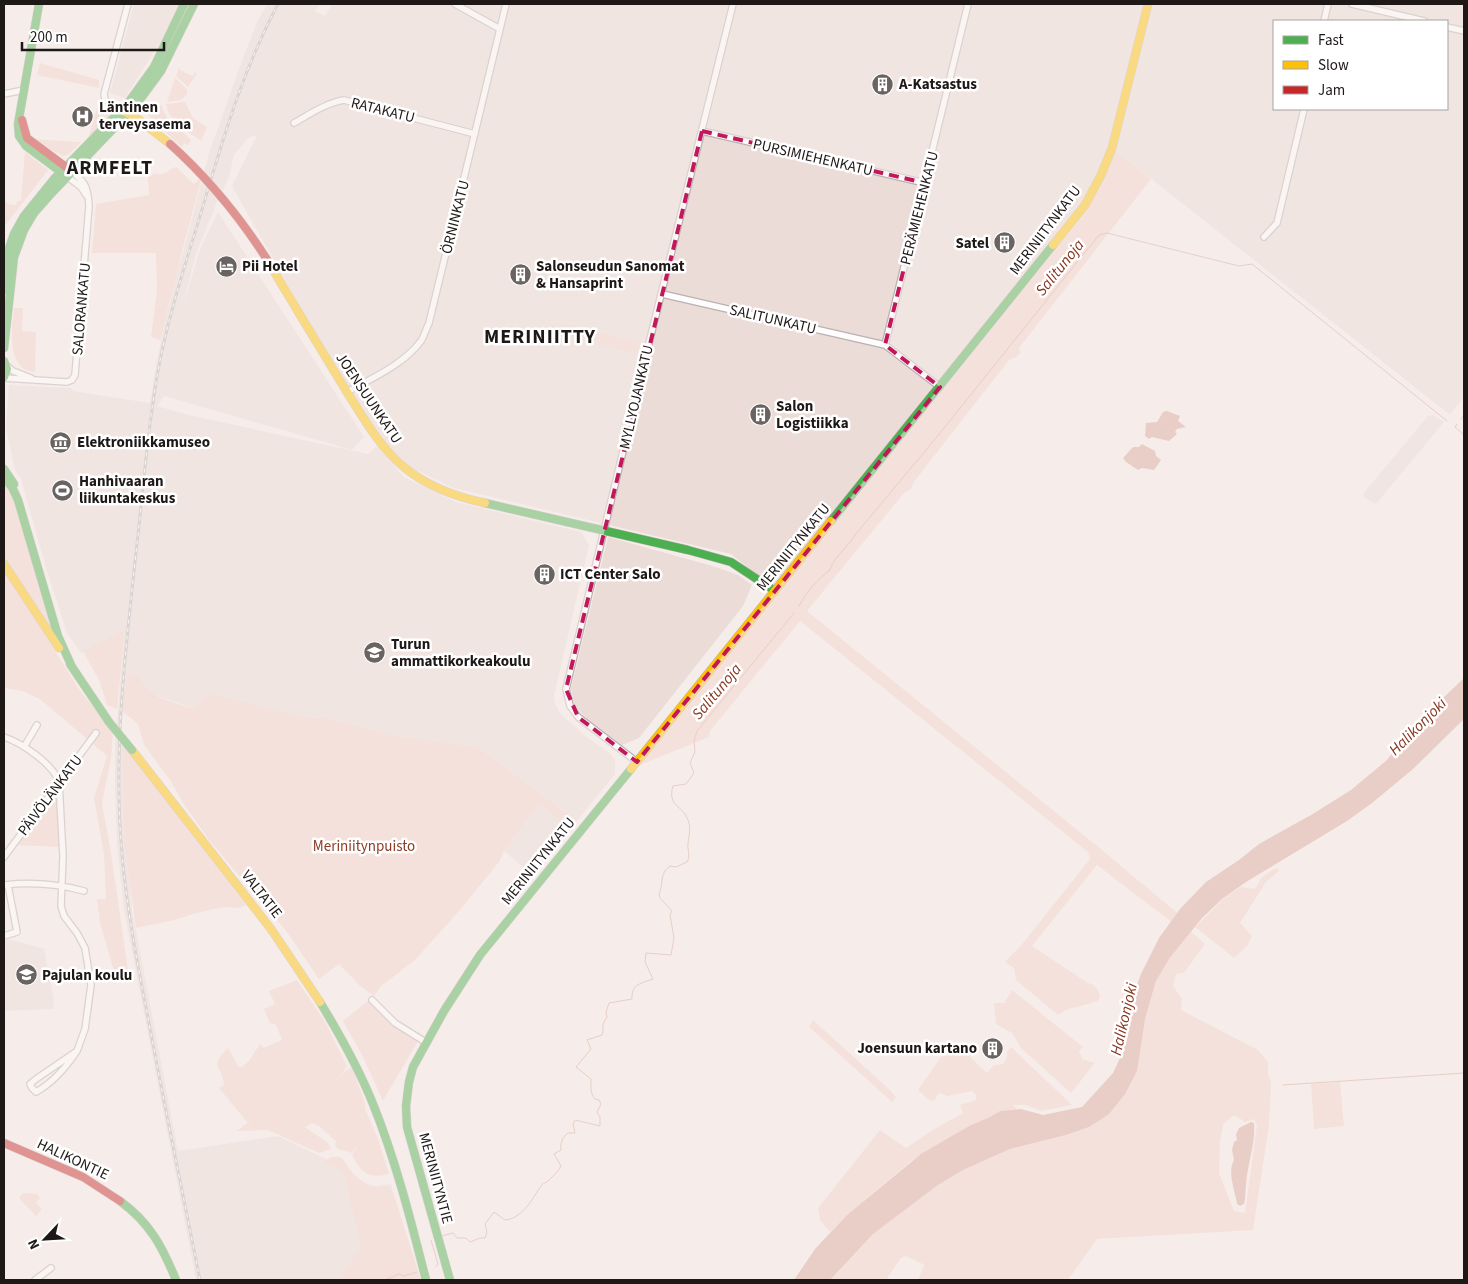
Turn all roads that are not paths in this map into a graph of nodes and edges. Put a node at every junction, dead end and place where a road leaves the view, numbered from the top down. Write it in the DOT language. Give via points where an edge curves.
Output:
graph roads {
  1 [pos="38,4"];
  2 [pos="128,4"];
  3 [pos="184,4"];
  4 [pos="194,4"];
  5 [pos="455,4"];
  6 [pos="506,4"];
  7 [pos="733,4"];
  8 [pos="968,4"];
  9 [pos="1148,4"];
  10 [pos="1328,4"];
  11 [pos="1352,4"];
  12 [pos="1324,20"];
  13 [pos="1420,20"];
  14 [pos="1448,27"];
  15 [pos="500,29"];
  16 [pos="1464,31"];
  17 [pos="24,90"];
  18 [pos="4,94"];
  19 [pos="1304,110"];
  20 [pos="124,112"];
  21 [pos="294,123"];
  22 [pos="702,131"];
  23 [pos="475,134"];
  24 [pos="67,172"];
  25 [pos="925,183"];
  26 [pos="1264,237"];
  27 [pos="4,290"];
  28 [pos="662,294"];
  29 [pos="885,345"];
  30 [pos="4,348"];
  31 [pos="4,361"];
  32 [pos="4,377"];
  33 [pos="35,379"];
  34 [pos="940,387"];
  35 [pos="347,392"];
  36 [pos="4,469"];
  37 [pos="4,478"];
  38 [pos="18,500"];
  39 [pos="604,531"];
  40 [pos="4,564"];
  41 [pos="776,591"];
  42 [pos="72,668"];
  43 [pos="37,725"];
  44 [pos="96,733"];
  45 [pos="4,737"];
  46 [pos="24,747"];
  47 [pos="637,762"];
  48 [pos="59,782"];
  49 [pos="4,857"];
  50 [pos="6,885"];
  51 [pos="61,887"];
  52 [pos="84,891"];
  53 [pos="4,936"];
  54 [pos="372,1000"];
  55 [pos="427,1043"];
  56 [pos="77,1051"];
  57 [pos="409,1082"];
  58 [pos="4,1142"];
  59 [pos="51,1268"];
  60 [pos="36,1280"];
  61 [pos="176,1280"];
  62 [pos="426,1280"];
  63 [pos="450,1280"];
  1 -- 17 [label="main road"];
  2 -- 20 [label="street" via="104,94 105,100"];
  3 -- 20 [label="main road" via="150,73"];
  4 -- 20 [label="main road" via="161,71"];
  5 -- 15 [label="street"];
  6 -- 15 [label="street, ÖRNINKATU"];
  7 -- 22 [label="street, MYLLYOJANKATU"];
  8 -- 25 [label="street, PERÄMIEHENKATU"];
  9 -- 34 [label="main road, MERINIITYNKATU" via="1114,141 1100,176 1084,205"];
  10 -- 12 [label="street"];
  11 -- 13 [label="street"];
  14 -- 16 [label="street"];
  15 -- 23 [label="street, ÖRNINKATU"];
  17 -- 18 [label="street"];
  17 -- 24 [label="main road" via="18,131 22,141"];
  19 -- 26 [label="street" via="1277,223"];
  20 -- 24 [label="main road"];
  20 -- 35 [label="main road, JOENSUUNKATU, bridge" via="170,144 223,195 268,261"];
  21 -- 23 [label="street, RATAKATU" via="323,106 344,100"];
  22 -- 25 [label="street, PURSIMIEHENKATU"];
  22 -- 28 [label="street, MYLLYOJANKATU"];
  23 -- 35 [label="street, ÖRNINKATU" via="429,323 422,339 400,361"];
  24 -- 27 [label="main road" via="28,209 14,234"];
  24 -- 30 [label="main road" via="34,213 18,243"];
  24 -- 33 [label="street, SALORANKATU" via="88,199 75,375 67,382"];
  25 -- 29 [label="street, PERÄMIEHENKATU"];
  28 -- 29 [label="street, SALITUNKATU"];
  28 -- 39 [label="street, MYLLYOJANKATU"];
  29 -- 34 [label="street"];
  31 -- 32 [label="main road"];
  31 -- 33 [label="street, SALORANKATU" via="13,371"];
  32 -- 33 [label="street, SALORANKATU"];
  34 -- 41 [label="main road, MERINIITYNKATU"];
  35 -- 39 [label="main road, JOENSUUNKATU" via="383,447 407,470 432,486 471,500"];
  36 -- 38 [label="main road" via="12,479"];
  37 -- 38 [label="main road"];
  38 -- 42 [label="main road" via="58,636"];
  39 -- 41 [label="main road, JOENSUUNKATU" via="730,562"];
  39 -- 47 [label="street, MYLLYOJANKATU" via="566,689 570,706 578,717"];
  40 -- 42 [label="main road, VALTATIE"];
  41 -- 47 [label="main road, MERINIITYNKATU"];
  42 -- 62 [label="main road, VALTATIE, bridge" via="109,722 272,929 340,1035 383,1130"];
  43 -- 46 [label="street"];
  44 -- 48 [label="street, PÄIVÖLÄNKATU"];
  45 -- 46 [label="street"];
  46 -- 48 [label="street" via="51,768"];
  47 -- 55 [label="main road, MERINIITYNKATU" via="480,955"];
  48 -- 49 [label="street, PÄIVÖLÄNKATU"];
  48 -- 51 [label="street" via="63,844"];
  50 -- 51 [label="street"];
  50 -- 53 [label="street" via="17,932"];
  51 -- 52 [label="street"];
  51 -- 56 [label="street" via="64,916 85,948 91,985 85,1029"];
  54 -- 55 [label="street" via="395,1023"];
  55 -- 57 [label="main road, MERINIITYNKATU"];
  56 -- 56 [label="street" via="36,1079 30,1084 32,1088 36,1092 43,1088"];
  57 -- 63 [label="main road, MERINIITYNTIE" via="408,1127"];
  58 -- 61 [label="main road, HALIKONTIE" via="104,1188 132,1209 162,1247"];
  59 -- 60 [label="street"];
}
